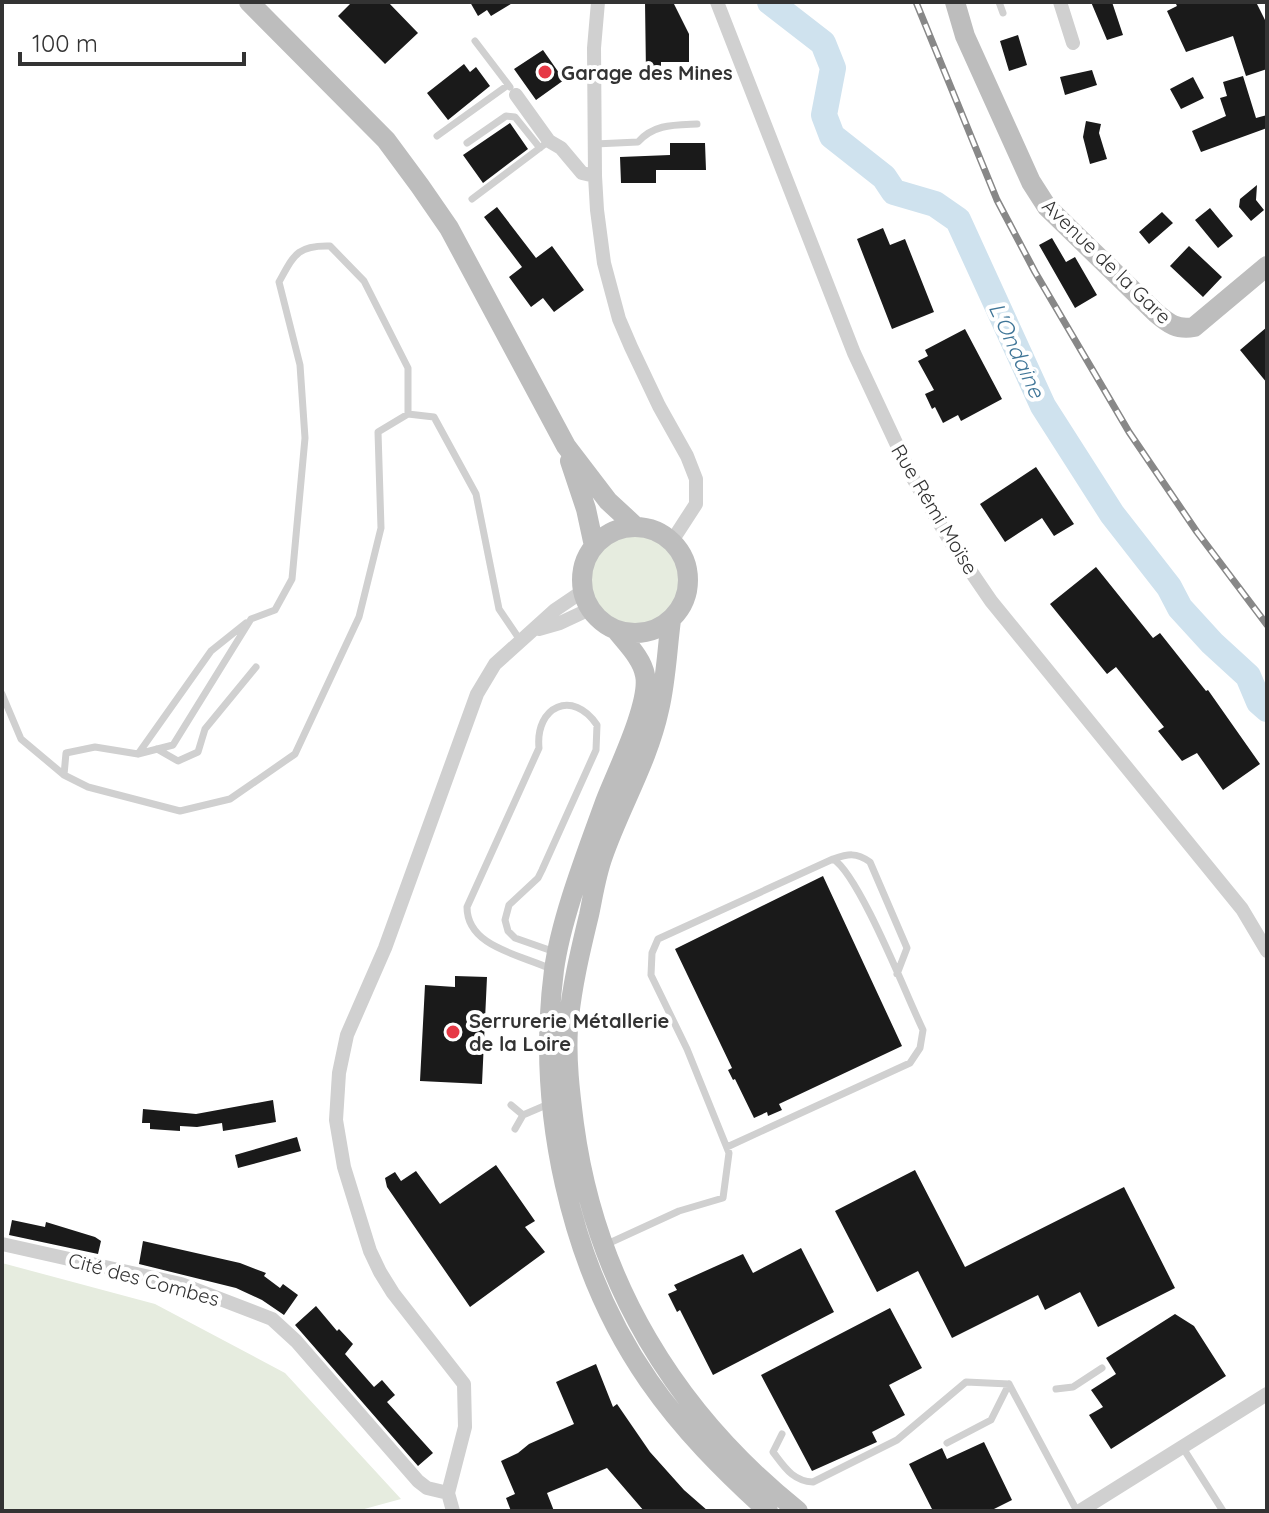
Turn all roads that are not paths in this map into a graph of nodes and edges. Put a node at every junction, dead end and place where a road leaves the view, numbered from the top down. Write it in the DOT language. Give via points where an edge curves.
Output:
graph roads {
  1 [pos="249,2"];
  2 [pos="598,2"];
  3 [pos="717,2"];
  4 [pos="955,2"];
  5 [pos="999,2"];
  6 [pos="1060,2"];
  7 [pos="1003,13"];
  8 [pos="475,41"];
  9 [pos="1073,43"];
  10 [pos="512,90"];
  11 [pos="697,124"];
  12 [pos="437,136"];
  13 [pos="467,143"];
  14 [pos="545,144"];
  15 [pos="595,144"];
  16 [pos="595,176"];
  17 [pos="472,199"];
  18 [pos="1267,266"];
  19 [pos="408,414"];
  20 [pos="566,446"];
  21 [pos="635,526"];
  22 [pos="672,541"];
  23 [pos="594,546"];
  24 [pos="587,600"];
  25 [pos="251,619"];
  26 [pos="671,620"];
  27 [pos="616,630"];
  28 [pos="520,640"];
  29 [pos="256,667"];
  30 [pos="2,694"];
  31 [pos="157,749"];
  32 [pos="138,754"];
  33 [pos="64,775"];
  34 [pos="833,859"];
  35 [pos="1267,951"];
  36 [pos="556,961"];
  37 [pos="897,975"];
  38 [pos="553,1103"];
  39 [pos="511,1105"];
  40 [pos="523,1115"];
  41 [pos="515,1129"];
  42 [pos="727,1147"];
  43 [pos="2,1244"];
  44 [pos="603,1246"];
  45 [pos="1102,1368"];
  46 [pos="1009,1384"];
  47 [pos="1056,1389"];
  48 [pos="1267,1394"];
  49 [pos="782,1434"];
  50 [pos="947,1443"];
  51 [pos="1182,1446"];
  52 [pos="448,1493"];
  53 [pos="453,1511"];
  54 [pos="768,1511"];
  55 [pos="798,1511"];
  56 [pos="1078,1511"];
  57 [pos="1223,1511"];
  1 -- 20 [label="main road" via="386,140 420,186 456,240"];
  2 -- 15 [label="street"];
  3 -- 35 [label="street, Rue Rémi Moïse" via="854,353 911,475 991,601 1242,909"];
  4 -- 18 [label="main road, Avenue de la Gare" via="972,51 1047,207 1156,313 1172,326 1194,327"];
  5 -- 7 [label="lane"];
  6 -- 9 [label="street"];
  8 -- 10 [label="lane"];
  10 -- 12 [label="lane"];
  10 -- 14 [label="street"];
  11 -- 15 [label="lane" via="666,125 638,142"];
  13 -- 14 [label="lane" via="506,116 515,117"];
  14 -- 16 [label="street" via="561,148 582,173"];
  14 -- 17 [label="lane"];
  15 -- 16 [label="street"];
  16 -- 22 [label="street" via="600,243 619,319 696,479 696,504"];
  19 -- 25 [label="lane" via="408,368 364,281 330,246 311,246 294,254 279,282 300,365 305,438 292,579 275,610"];
  19 -- 28 [label="lane" via="434,417 476,494 499,609"];
  19 -- 33 [label="lane" via="378,432 381,528 363,602 295,754 230,799 180,811 88,787"];
  20 -- 21 [label="main road" via="608,501"];
  20 -- 23 [label="main road"];
  21 -- 22 [label="main road"];
  21 -- 23 [label="main road" via="619,529"];
  22 -- 26 [label="main road" via="688,572 685,598"];
  23 -- 24 [label="main road" via="582,575"];
  24 -- 27 [label="main road"];
  24 -- 28 [label="street" via="555,610"];
  25 -- 31 [label="lane" via="173,745"];
  25 -- 32 [label="lane" via="211,651"];
  26 -- 27 [label="main road" via="635,634"];
  26 -- 44 [label="main road" via="660,710 603,857 568,1029 579,1165"];
  27 -- 36 [label="main road" via="646,677 642,707 605,803"];
  28 -- 52 [label="street" via="495,664 477,694 385,948 347,1035 339,1073 336,1120 344,1167 370,1251 393,1293 464,1384 465,1427"];
  29 -- 31 [label="lane" via="205,729 198,752 178,761"];
  30 -- 33 [label="lane" via="21,739"];
  31 -- 32 [label="lane"];
  32 -- 33 [label="lane" via="95,747 66,753"];
  34 -- 37 [label="lane" via="859,893"];
  34 -- 37 [label="lane" via="851,853 870,862 907,948"];
  34 -- 42 [label="lane" via="658,939 652,953 651,975"];
  36 -- 36 [label="lane" via="515,938 505,920 509,905 538,878 596,750 597,725 572,705 542,719 539,748 467,907 468,923 485,941"];
  36 -- 38 [label="main road" via="549,1021"];
  37 -- 42 [label="lane" via="923,1030 910,1063"];
  38 -- 40 [label="lane"];
  38 -- 54 [label="main road" via="560,1173 583,1248 617,1325 649,1380 707,1455"];
  39 -- 40 [label="lane"];
  40 -- 41 [label="lane"];
  42 -- 44 [label="lane" via="723,1198 679,1211"];
  43 -- 52 [label="street, Cité des Combes" via="181,1284 272,1319 418,1481"];
  44 -- 55 [label="main road" via="638,1326 663,1367 718,1438"];
  45 -- 47 [label="lane" via="1073,1387"];
  46 -- 49 [label="lane" via="966,1382 897,1440 813,1482 792,1476 773,1452"];
  46 -- 50 [label="lane" via="991,1420"];
  46 -- 56 [label="lane"];
  48 -- 51 [label="street"];
  51 -- 56 [label="street"];
  51 -- 57 [label="lane"];
  52 -- 53 [label="street"];
}
